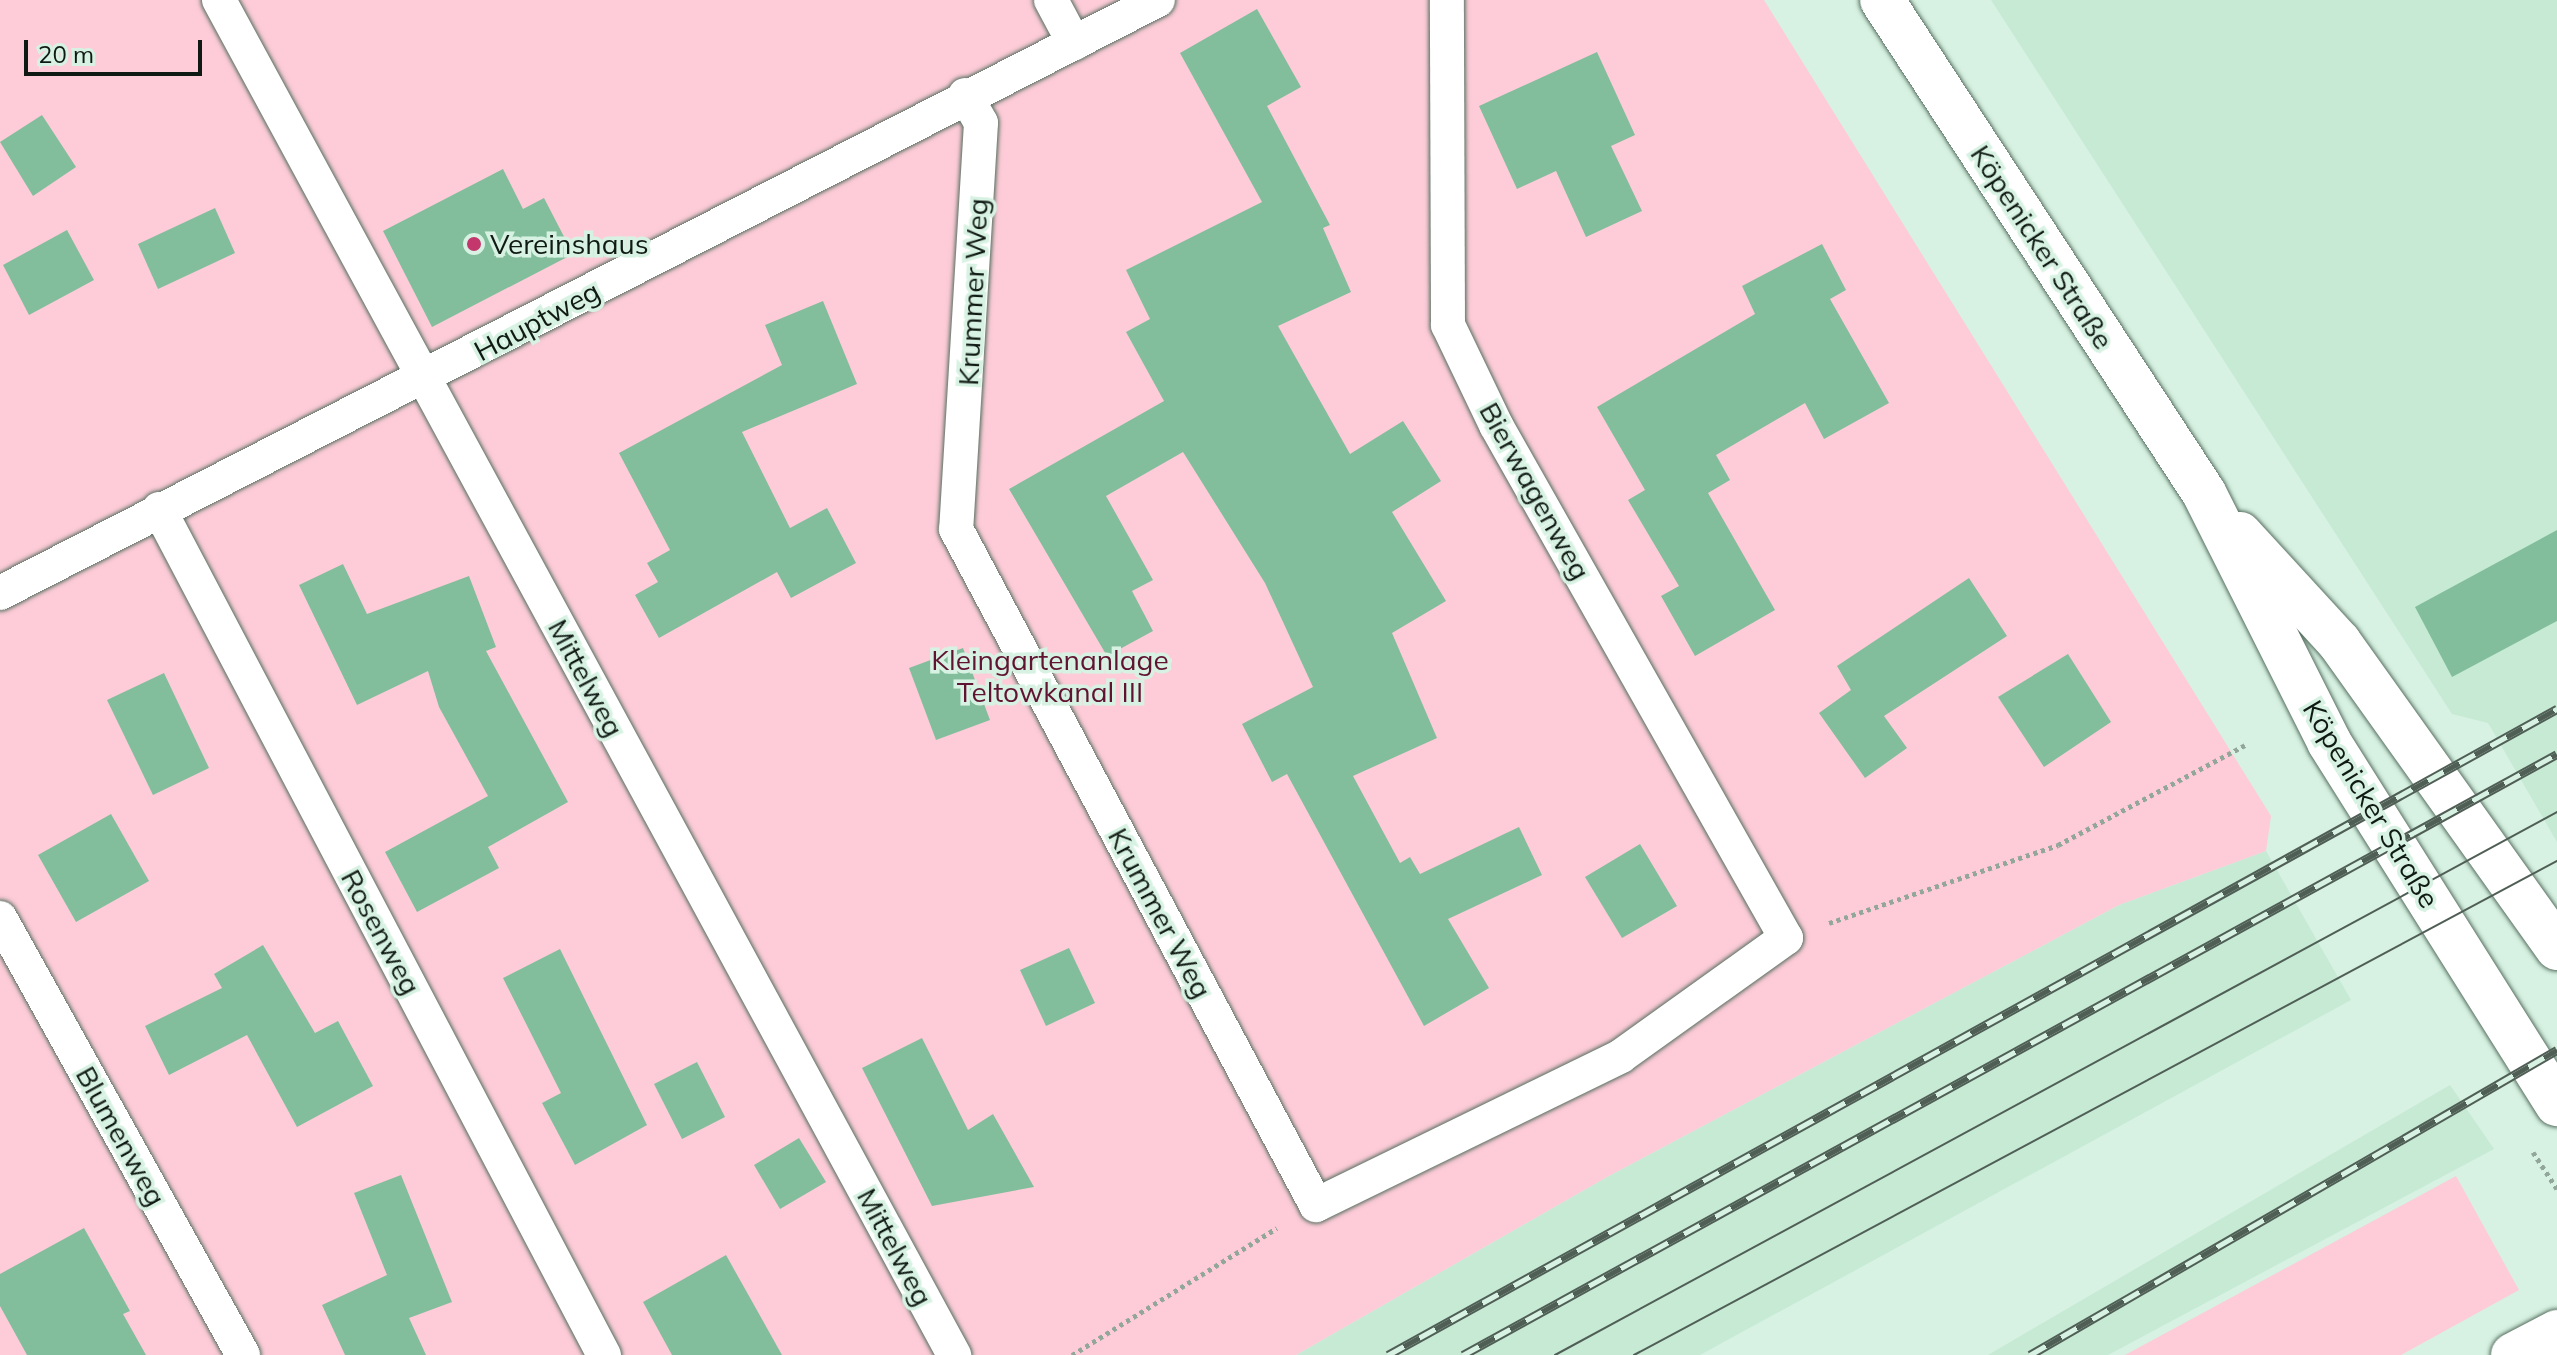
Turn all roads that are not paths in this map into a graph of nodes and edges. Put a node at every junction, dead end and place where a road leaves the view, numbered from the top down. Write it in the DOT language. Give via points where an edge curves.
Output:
graph roads {
  1 [pos="219,0"];
  2 [pos="1051,0"];
  3 [pos="1158,0"];
  4 [pos="1447,0"];
  5 [pos="1882,0"];
  6 [pos="1074,43"];
  7 [pos="965,95"];
  8 [pos="425,380"];
  9 [pos="2204,493"];
  10 [pos="159,509"];
  11 [pos="0,593"];
  12 [pos="0,918"];
  13 [pos="2557,948"];
  14 [pos="2557,1104"];
  15 [pos="1316,1205"];
  16 [pos="2557,1332"];
  17 [pos="243,1355"];
  18 [pos="604,1355"];
  19 [pos="954,1355"];
  20 [pos="2513,1355"];
  1 -- 8 [label="lane, Mittelweg"];
  2 -- 6 [label="lane"];
  3 -- 6 [label="lane, Hauptweg"];
  4 -- 15 [label="lane, Bierwagenweg" via="1448,325 1496,425 1786,938 1621,1056"];
  5 -- 9 [label="main road, Köpenicker Straße"];
  6 -- 7 [label="lane, Hauptweg"];
  7 -- 8 [label="lane, Hauptweg"];
  7 -- 15 [label="lane, Krummer Weg" via="981,123 975,298 956,529"];
  8 -- 10 [label="lane, Hauptweg"];
  8 -- 19 [label="lane, Mittelweg"];
  9 -- 13 [label="main road, Köpenicker Straße" via="2339,642"];
  9 -- 14 [label="main road, Köpenicker Straße" via="2329,742"];
  10 -- 11 [label="lane, Hauptweg"];
  10 -- 18 [label="lane, Rosenweg"];
  12 -- 17 [label="lane, Blumenweg"];
  16 -- 20 [label="main road"];
}
